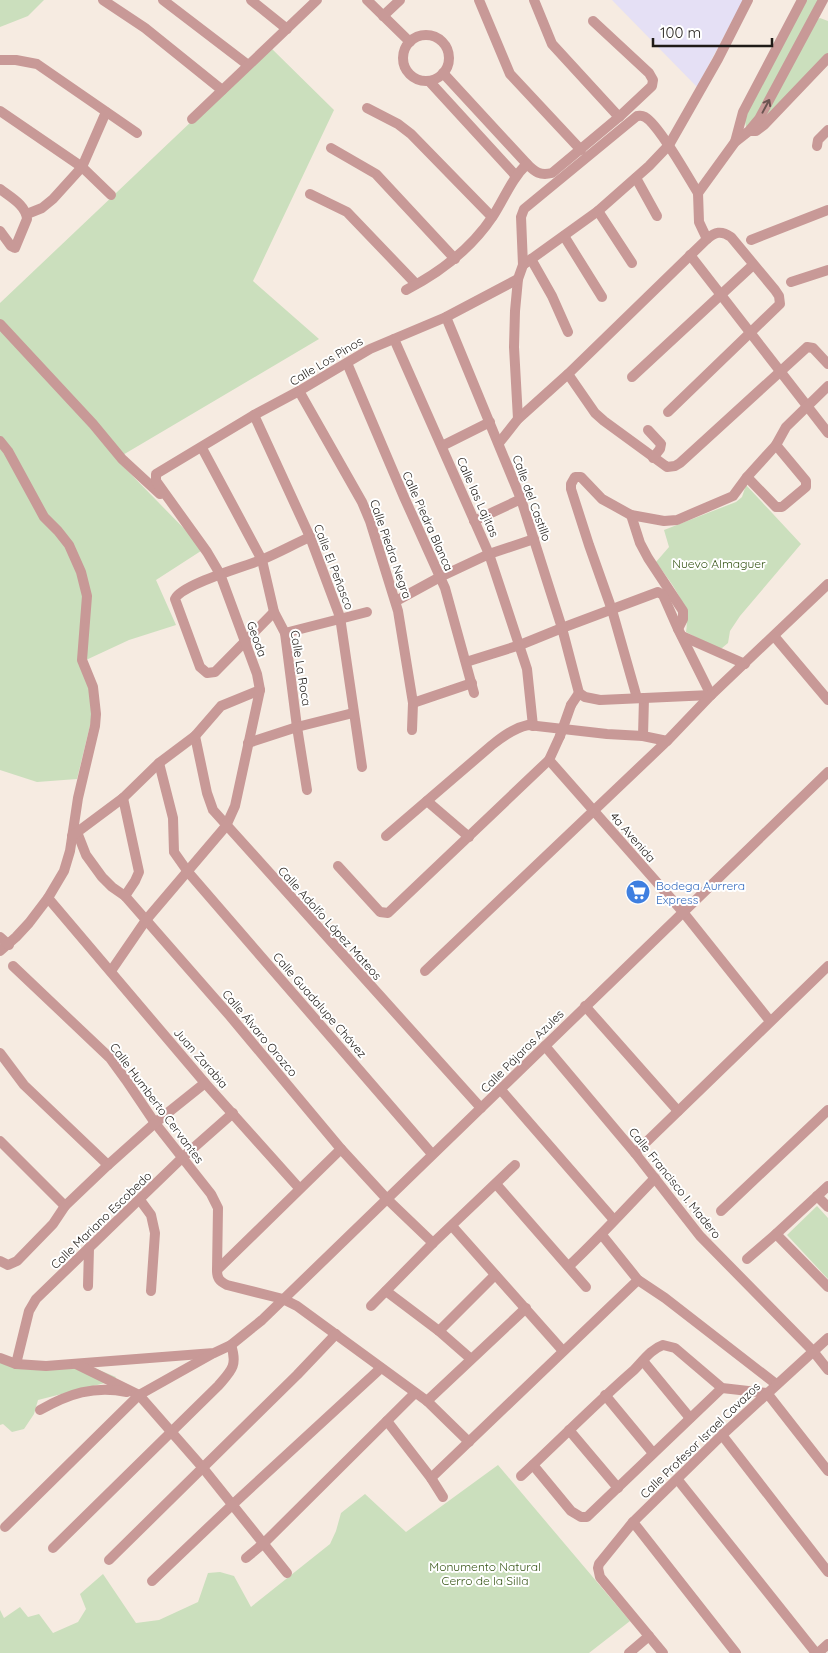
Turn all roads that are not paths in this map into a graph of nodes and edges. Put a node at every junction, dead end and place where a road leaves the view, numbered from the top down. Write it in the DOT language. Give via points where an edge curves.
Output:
graph roads {
  1 [pos="103,0"];
  2 [pos="164,0"];
  3 [pos="251,0"];
  4 [pos="367,0"];
  5 [pos="400,0"];
  6 [pos="479,0"];
  7 [pos="534,0"];
  8 [pos="748,0"];
  9 [pos="802,0"];
  10 [pos="313,1"];
  11 [pos="820,1"];
  12 [pos="828,13"];
  13 [pos="383,16"];
  14 [pos="593,21"];
  15 [pos="287,29"];
  16 [pos="410,42"];
  17 [pos="828,58"];
  18 [pos="0,60"];
  19 [pos="248,65"];
  20 [pos="443,73"];
  21 [pos="429,81"];
  22 [pos="222,90"];
  23 [pos="367,108"];
  24 [pos="0,111"];
  25 [pos="106,112"];
  26 [pos="619,117"];
  27 [pos="192,118"];
  28 [pos="744,130"];
  29 [pos="828,130"];
  30 [pos="137,133"];
  31 [pos="669,145"];
  32 [pos="817,146"];
  33 [pos="331,148"];
  34 [pos="581,150"];
  35 [pos="527,164"];
  36 [pos="82,167"];
  37 [pos="516,176"];
  38 [pos="636,178"];
  39 [pos="0,189"];
  40 [pos="698,193"];
  41 [pos="310,194"];
  42 [pos="110,195"];
  43 [pos="828,210"];
  44 [pos="598,211"];
  45 [pos="27,214"];
  46 [pos="657,216"];
  47 [pos="492,217"];
  48 [pos="0,231"];
  49 [pos="564,236"];
  50 [pos="707,239"];
  51 [pos="751,240"];
  52 [pos="690,255"];
  53 [pos="455,259"];
  54 [pos="527,262"];
  55 [pos="632,262"];
  56 [pos="753,265"];
  57 [pos="828,270"];
  58 [pos="518,279"];
  59 [pos="791,282"];
  60 [pos="416,284"];
  61 [pos="406,290"];
  62 [pos="720,295"];
  63 [pos="602,296"];
  64 [pos="446,317"];
  65 [pos="0,324"];
  66 [pos="568,332"];
  67 [pos="751,334"];
  68 [pos="394,339"];
  69 [pos="347,363"];
  70 [pos="828,364"];
  71 [pos="779,371"];
  72 [pos="568,374"];
  73 [pos="632,377"];
  74 [pos="828,386"];
  75 [pos="300,391"];
  76 [pos="517,401"];
  77 [pos="806,406"];
  78 [pos="530,408"];
  79 [pos="668,412"];
  80 [pos="254,415"];
  81 [pos="518,419"];
  82 [pos="490,422"];
  83 [pos="648,430"];
  84 [pos="828,434"];
  85 [pos="0,441"];
  86 [pos="498,444"];
  87 [pos="776,445"];
  88 [pos="442,446"];
  89 [pos="202,448"];
  90 [pos="653,458"];
  91 [pos="747,477"];
  92 [pos="155,478"];
  93 [pos="521,499"];
  94 [pos="172,504"];
  95 [pos="631,514"];
  96 [pos="474,522"];
  97 [pos="310,536"];
  98 [pos="534,539"];
  99 [pos="489,554"];
  100 [pos="262,560"];
  101 [pos="220,574"];
  102 [pos="440,577"];
  103 [pos="828,584"];
  104 [pos="396,601"];
  105 [pos="612,610"];
  106 [pos="274,612"];
  107 [pos="367,612"];
  108 [pos="340,617"];
  109 [pos="562,628"];
  110 [pos="285,633"];
  111 [pos="680,633"];
  112 [pos="774,636"];
  113 [pos="245,640"];
  114 [pos="520,645"];
  115 [pos="466,662"];
  116 [pos="745,664"];
  117 [pos="260,690"];
  118 [pos="579,693"];
  119 [pos="711,695"];
  120 [pos="641,698"];
  121 [pos="828,700"];
  122 [pos="413,703"];
  123 [pos="353,713"];
  124 [pos="533,726"];
  125 [pos="297,727"];
  126 [pos="412,730"];
  127 [pos="194,736"];
  128 [pos="643,736"];
  129 [pos="667,741"];
  130 [pos="248,743"];
  131 [pos="549,760"];
  132 [pos="159,763"];
  133 [pos="362,767"];
  134 [pos="828,772"];
  135 [pos="307,790"];
  136 [pos="123,798"];
  137 [pos="427,801"];
  138 [pos="594,810"];
  139 [pos="226,826"];
  140 [pos="74,834"];
  141 [pos="386,836"];
  142 [pos="469,837"];
  143 [pos="338,866"];
  144 [pos="188,872"];
  145 [pos="125,896"];
  146 [pos="48,898"];
  147 [pos="682,912"];
  148 [pos="146,920"];
  149 [pos="0,937"];
  150 [pos="4,948"];
  151 [pos="13,966"];
  152 [pos="828,966"];
  153 [pos="111,971"];
  154 [pos="425,971"];
  155 [pos="585,1006"];
  156 [pos="770,1021"];
  157 [pos="545,1046"];
  158 [pos="0,1053"];
  159 [pos="205,1083"];
  160 [pos="501,1090"];
  161 [pos="481,1108"];
  162 [pos="828,1110"];
  163 [pos="678,1111"];
  164 [pos="233,1112"];
  165 [pos="154,1123"];
  166 [pos="0,1141"];
  167 [pos="341,1149"];
  168 [pos="635,1153"];
  169 [pos="432,1154"];
  170 [pos="182,1158"];
  171 [pos="108,1165"];
  172 [pos="515,1165"];
  173 [pos="655,1178"];
  174 [pos="496,1184"];
  175 [pos="828,1186"];
  176 [pos="299,1188"];
  177 [pos="817,1196"];
  178 [pos="386,1198"];
  179 [pos="140,1200"];
  180 [pos="65,1206"];
  181 [pos="828,1207"];
  182 [pos="722,1211"];
  183 [pos="614,1220"];
  184 [pos="452,1226"];
  185 [pos="776,1234"];
  186 [pos="602,1235"];
  187 [pos="433,1243"];
  188 [pos="88,1248"];
  189 [pos="746,1259"];
  190 [pos="0,1261"];
  191 [pos="569,1266"];
  192 [pos="217,1270"];
  193 [pos="495,1275"];
  194 [pos="638,1280"];
  195 [pos="88,1286"];
  196 [pos="586,1287"];
  197 [pos="828,1287"];
  198 [pos="151,1291"];
  199 [pos="386,1291"];
  200 [pos="283,1299"];
  201 [pos="371,1306"];
  202 [pos="526,1308"];
  203 [pos="438,1331"];
  204 [pos="336,1334"];
  205 [pos="828,1338"];
  206 [pos="231,1345"];
  207 [pos="814,1351"];
  208 [pos="563,1352"];
  209 [pos="214,1353"];
  210 [pos="0,1358"];
  211 [pos="471,1359"];
  212 [pos="643,1361"];
  213 [pos="16,1364"];
  214 [pos="75,1364"];
  215 [pos="381,1368"];
  216 [pos="828,1370"];
  217 [pos="776,1384"];
  218 [pos="722,1388"];
  219 [pos="414,1393"];
  220 [pos="767,1393"];
  221 [pos="137,1394"];
  222 [pos="606,1395"];
  223 [pos="427,1401"];
  224 [pos="40,1410"];
  225 [pos="690,1418"];
  226 [pos="387,1421"];
  227 [pos="569,1430"];
  228 [pos="172,1431"];
  229 [pos="722,1435"];
  230 [pos="469,1442"];
  231 [pos="653,1453"];
  232 [pos="533,1465"];
  233 [pos="203,1468"];
  234 [pos="828,1471"];
  235 [pos="521,1476"];
  236 [pos="431,1478"];
  237 [pos="678,1480"];
  238 [pos="618,1488"];
  239 [pos="443,1497"];
  240 [pos="232,1504"];
  241 [pos="633,1522"];
  242 [pos="5,1527"];
  243 [pos="264,1543"];
  244 [pos="52,1548"];
  245 [pos="246,1558"];
  246 [pos="109,1560"];
  247 [pos="828,1572"];
  248 [pos="287,1573"];
  249 [pos="152,1581"];
  250 [pos="649,1636"];
  251 [pos="828,1644"];
  252 [pos="629,1653"];
  253 [pos="663,1653"];
  254 [pos="736,1653"];
  255 [pos="817,1653"];
  1 -- 22 [label="street" via="145,28"];
  2 -- 19 [label="street"];
  3 -- 15 [label="street"];
  4 -- 13 [label="street"];
  5 -- 13 [label="street"];
  6 -- 34 [label="street" via="510,74"];
  7 -- 26 [label="street" via="552,44"];
  8 -- 31 [label="street"];
  9 -- 28 [label="street" via="743,112"];
  10 -- 15 [label="street"];
  11 -- 12 [label="street"];
  28 -- 11 [label="street, one-way" via="759,119"];
  13 -- 16 [label="street"];
  14 -- 26 [label="street" via="649,73 653,83 648,92"];
  15 -- 19 [label="street"];
  16 -- 20 [label="street" via="427,35 442,42 449,58"];
  16 -- 21 [label="street" via="403,55 407,71 413,77"];
  17 -- 28 [label="street" via="764,125 756,131"];
  18 -- 25 [label="street" via="37,64"];
  19 -- 22 [label="street"];
  20 -- 21 [label="street"];
  20 -- 35 [label="street"];
  21 -- 37 [label="street"];
  22 -- 27 [label="street"];
  23 -- 47 [label="street" via="412,134"];
  24 -- 36 [label="street"];
  25 -- 30 [label="street"];
  25 -- 36 [label="street"];
  26 -- 34 [label="street"];
  28 -- 40 [label="street"];
  29 -- 32 [label="street" via="818,140"];
  31 -- 38 [label="street"];
  31 -- 40 [label="street"];
  31 -- 54 [label="street" via="646,118 637,116 524,209 521,217"];
  33 -- 53 [label="street" via="376,174"];
  34 -- 35 [label="street" via="552,173 536,173"];
  35 -- 37 [label="street"];
  36 -- 42 [label="street"];
  36 -- 45 [label="street" via="53,199"];
  37 -- 47 [label="street"];
  38 -- 44 [label="street"];
  38 -- 46 [label="street"];
  39 -- 45 [label="street"];
  40 -- 50 [label="street" via="699,222"];
  41 -- 60 [label="street" via="347,212"];
  43 -- 51 [label="street"];
  44 -- 49 [label="street"];
  44 -- 55 [label="street"];
  45 -- 48 [label="street" via="15,248"];
  47 -- 53 [label="street" via="476,239"];
  49 -- 54 [label="street"];
  49 -- 63 [label="street"];
  50 -- 52 [label="street"];
  50 -- 56 [label="street" via="712,234 725,233"];
  52 -- 62 [label="street"];
  52 -- 72 [label="street"];
  53 -- 60 [label="street"];
  54 -- 58 [label="street"];
  54 -- 66 [label="street" via="552,296"];
  56 -- 62 [label="street"];
  56 -- 67 [label="street" via="778,296 780,304"];
  57 -- 59 [label="street"];
  58 -- 64 [label="street, Calle Los Pinos"];
  58 -- 76 [label="street" via="514,348"];
  60 -- 61 [label="street"];
  62 -- 67 [label="street"];
  62 -- 73 [label="street"];
  64 -- 68 [label="street, Calle Los Pinos"];
  64 -- 82 [label="street, Calle del Castillo"];
  65 -- 94 [label="street" via="135,473"];
  67 -- 71 [label="street"];
  67 -- 79 [label="street"];
  68 -- 69 [label="street, Calle Los Pinos"];
  68 -- 88 [label="street, Calle las Lajitas"];
  69 -- 75 [label="street, Calle Los Pinos"];
  69 -- 102 [label="street, Calle Piedra Blanca"];
  70 -- 71 [label="street" via="813,348 807,347"];
  71 -- 77 [label="street"];
  71 -- 90 [label="street" via="680,463 667,467"];
  72 -- 78 [label="street"];
  72 -- 90 [label="street" via="595,413"];
  74 -- 77 [label="street"];
  75 -- 80 [label="street, Calle Los Pinos"];
  75 -- 104 [label="street, Calle Piedra Negra" via="362,502"];
  76 -- 78 [label="street"];
  76 -- 81 [label="street"];
  77 -- 84 [label="street"];
  77 -- 87 [label="street" via="786,427"];
  78 -- 81 [label="street"];
  80 -- 89 [label="street, Calle Los Pinos"];
  80 -- 97 [label="street, Calle El Peñasco"];
  81 -- 86 [label="street"];
  82 -- 86 [label="street, Calle del Castillo"];
  82 -- 88 [label="street"];
  83 -- 90 [label="street" via="661,444"];
  85 -- 140 [label="street" via="44,517 69,545 87,596 82,660 94,687 96,714 78,798"];
  86 -- 93 [label="street, Calle del Castillo"];
  87 -- 91 [label="street"];
  87 -- 91 [label="street" via="807,485 782,507 776,507"];
  88 -- 96 [label="street, Calle las Lajitas"];
  89 -- 92 [label="street, Calle Los Pinos" via="159,472"];
  89 -- 100 [label="street, Calle La Roca"];
  91 -- 95 [label="street" via="730,498 676,520 664,521"];
  92 -- 94 [label="street, Geoda"];
  93 -- 96 [label="street"];
  93 -- 98 [label="street, Calle del Castillo"];
  94 -- 101 [label="street, Geoda"];
  95 -- 105 [label="street" via="602,499 581,477 573,479 571,489"];
  95 -- 111 [label="street" via="648,558 683,611"];
  96 -- 99 [label="street, Calle las Lajitas"];
  97 -- 100 [label="street"];
  97 -- 108 [label="street, Calle El Peñasco"];
  98 -- 99 [label="street"];
  98 -- 109 [label="street, Calle del Castillo"];
  99 -- 102 [label="street"];
  99 -- 114 [label="street, Calle las Lajitas"];
  100 -- 101 [label="street"];
  100 -- 106 [label="street, Calle La Roca"];
  101 -- 113 [label="street, Geoda"];
  101 -- 113 [label="street" via="177,596 176,603 200,666 207,673 215,672"];
  102 -- 104 [label="street"];
  102 -- 115 [label="street, Calle Piedra Blanca"];
  103 -- 112 [label="street"];
  104 -- 122 [label="street, Calle Piedra Negra"];
  105 -- 109 [label="street"];
  105 -- 111 [label="street" via="658,592 663,595"];
  105 -- 120 [label="street"];
  106 -- 110 [label="street, Calle La Roca"];
  106 -- 113 [label="street"];
  107 -- 108 [label="street"];
  108 -- 110 [label="street"];
  108 -- 123 [label="street, Calle El Peñasco"];
  109 -- 114 [label="street"];
  109 -- 118 [label="street, Calle del Castillo"];
  110 -- 125 [label="street, Calle La Roca"];
  111 -- 116 [label="street"];
  111 -- 119 [label="street"];
  112 -- 116 [label="street"];
  112 -- 121 [label="street"];
  113 -- 117 [label="street, Geoda"];
  114 -- 115 [label="street"];
  114 -- 124 [label="street, Calle las Lajitas" via="527,669"];
  115 -- 122 [label="street, Calle Piedra Blanca" via="474,688"];
  116 -- 119 [label="street"];
  117 -- 127 [label="street" via="221,706"];
  117 -- 130 [label="street, Geoda"];
  118 -- 120 [label="street" via="600,700"];
  118 -- 131 [label="street, bridge"];
  119 -- 120 [label="street"];
  119 -- 129 [label="street"];
  120 -- 128 [label="street"];
  122 -- 126 [label="street, Calle Piedra Negra"];
  123 -- 125 [label="street"];
  123 -- 133 [label="street, Calle El Peñasco"];
  124 -- 128 [label="street"];
  124 -- 137 [label="street" via="522,726 501,737"];
  125 -- 130 [label="street"];
  125 -- 135 [label="street, Calle La Roca"];
  127 -- 132 [label="street"];
  127 -- 139 [label="street, Calle Adolfo López Mateos" via="209,801"];
  128 -- 129 [label="street"];
  129 -- 138 [label="street"];
  130 -- 139 [label="street, Geoda" via="235,806"];
  131 -- 138 [label="street, 4a Avenida"];
  131 -- 142 [label="street"];
  132 -- 136 [label="street"];
  132 -- 144 [label="street, Calle Guadalupe Chávez" via="173,818 174,852"];
  134 -- 147 [label="street, Calle Pájaros Azules"];
  136 -- 140 [label="street"];
  136 -- 145 [label="street" via="139,872"];
  137 -- 141 [label="street"];
  137 -- 142 [label="street"];
  138 -- 147 [label="street, 4a Avenida"];
  138 -- 154 [label="street"];
  139 -- 144 [label="street, Geoda"];
  139 -- 161 [label="street, Calle Adolfo López Mateos"];
  140 -- 145 [label="street, Calle Álvaro Orozco" via="93,866"];
  140 -- 146 [label="street" via="66,865"];
  142 -- 143 [label="street" via="386,914 380,912"];
  144 -- 148 [label="street, Geoda"];
  144 -- 169 [label="street, Calle Guadalupe Chávez"];
  145 -- 148 [label="street, Calle Álvaro Orozco"];
  146 -- 150 [label="street"];
  146 -- 153 [label="street, Juan Zarabia"];
  147 -- 155 [label="street, Calle Pájaros Azules"];
  147 -- 156 [label="street, 4a Avenida"];
  148 -- 153 [label="street, Geoda"];
  148 -- 167 [label="street, Calle Álvaro Orozco"];
  149 -- 150 [label="street"];
  151 -- 165 [label="street, Calle Humberto Cervantes" via="110,1058"];
  152 -- 156 [label="street"];
  153 -- 159 [label="street, Juan Zarabia"];
  155 -- 157 [label="street, Calle Pájaros Azules"];
  155 -- 163 [label="street"];
  156 -- 163 [label="street"];
  157 -- 160 [label="street, Calle Pájaros Azules"];
  157 -- 168 [label="street, Calle Francisco I. Madero"];
  158 -- 171 [label="street" via="24,1085"];
  159 -- 164 [label="street, Juan Zarabia"];
  159 -- 165 [label="street"];
  160 -- 161 [label="street, Calle Pájaros Azules"];
  160 -- 183 [label="street"];
  161 -- 169 [label="street, Calle Pájaros Azules"];
  162 -- 182 [label="street"];
  163 -- 168 [label="street"];
  164 -- 170 [label="street, Calle Mariano Escobedo"];
  164 -- 176 [label="street, Juan Zarabia"];
  165 -- 170 [label="street, Calle Humberto Cervantes"];
  165 -- 171 [label="street"];
  166 -- 180 [label="street"];
  167 -- 176 [label="street"];
  167 -- 178 [label="street, Calle Álvaro Orozco"];
  168 -- 173 [label="street, Calle Francisco I. Madero"];
  169 -- 178 [label="street, Calle Pájaros Azules"];
  170 -- 179 [label="street, Calle Mariano Escobedo"];
  170 -- 192 [label="street, Calle Humberto Cervantes" via="218,1208"];
  171 -- 180 [label="street"];
  172 -- 174 [label="street"];
  173 -- 183 [label="street"];
  173 -- 207 [label="street, Calle Francisco I. Madero" via="700,1236"];
  174 -- 184 [label="street"];
  174 -- 191 [label="street"];
  175 -- 177 [label="street"];
  176 -- 192 [label="street"];
  177 -- 181 [label="street"];
  177 -- 185 [label="street"];
  178 -- 187 [label="street, Calle Álvaro Orozco"];
  178 -- 200 [label="street, Calle Pájaros Azules"];
  179 -- 188 [label="street, Calle Mariano Escobedo"];
  179 -- 198 [label="street" via="154,1223"];
  180 -- 190 [label="street" via="53,1224 17,1261 8,1265"];
  183 -- 186 [label="street"];
  184 -- 187 [label="street"];
  184 -- 193 [label="street"];
  185 -- 189 [label="street"];
  185 -- 197 [label="street"];
  186 -- 191 [label="street"];
  186 -- 194 [label="street"];
  187 -- 199 [label="street"];
  188 -- 195 [label="street"];
  188 -- 213 [label="street, Calle Mariano Escobedo" via="33,1304"];
  191 -- 196 [label="street"];
  192 -- 200 [label="street" via="217,1277 227,1285"];
  193 -- 202 [label="street"];
  193 -- 203 [label="street"];
  194 -- 208 [label="street"];
  194 -- 217 [label="street"];
  199 -- 201 [label="street"];
  199 -- 203 [label="street"];
  200 -- 204 [label="street"];
  200 -- 206 [label="street, Calle Pájaros Azules"];
  202 -- 208 [label="street"];
  202 -- 211 [label="street"];
  203 -- 211 [label="street"];
  204 -- 215 [label="street"];
  204 -- 233 [label="street"];
  205 -- 207 [label="street, Calle Profesor Israel Cavazos"];
  206 -- 209 [label="street, Calle Pájaros Azules"];
  206 -- 228 [label="street" via="235,1360 231,1371"];
  207 -- 216 [label="street, Calle Francisco I. Madero"];
  207 -- 217 [label="street, Calle Profesor Israel Cavazos"];
  208 -- 230 [label="street"];
  209 -- 214 [label="street"];
  209 -- 221 [label="street, Calle Pájaros Azules"];
  210 -- 213 [label="street"];
  211 -- 223 [label="street"];
  212 -- 218 [label="street" via="658,1346 670,1346"];
  212 -- 222 [label="street"];
  212 -- 225 [label="street"];
  213 -- 214 [label="street"];
  214 -- 221 [label="street"];
  215 -- 219 [label="street"];
  215 -- 240 [label="street"];
  217 -- 220 [label="street, Calle Profesor Israel Cavazos"];
  218 -- 220 [label="street"];
  218 -- 225 [label="street"];
  219 -- 223 [label="street"];
  219 -- 226 [label="street"];
  220 -- 229 [label="street, Calle Profesor Israel Cavazos"];
  220 -- 234 [label="street"];
  221 -- 224 [label="street" via="104,1389 82,1391"];
  221 -- 228 [label="street"];
  221 -- 242 [label="street, Calle Pájaros Azules"];
  222 -- 227 [label="street"];
  222 -- 231 [label="street"];
  223 -- 230 [label="street"];
  225 -- 231 [label="street"];
  226 -- 236 [label="street"];
  226 -- 243 [label="street"];
  227 -- 232 [label="street"];
  227 -- 238 [label="street"];
  228 -- 233 [label="street"];
  228 -- 244 [label="street"];
  229 -- 237 [label="street, Calle Profesor Israel Cavazos"];
  229 -- 247 [label="street"];
  230 -- 236 [label="street"];
  231 -- 238 [label="street"];
  232 -- 235 [label="street"];
  232 -- 238 [label="street" via="571,1511 582,1517 590,1515"];
  233 -- 240 [label="street"];
  233 -- 246 [label="street"];
  236 -- 239 [label="street"];
  237 -- 241 [label="street, Calle Profesor Israel Cavazos"];
  237 -- 255 [label="street"];
  240 -- 243 [label="street"];
  240 -- 249 [label="street"];
  241 -- 250 [label="street, Calle Profesor Israel Cavazos" via="598,1568 600,1577"];
  241 -- 254 [label="street"];
  243 -- 245 [label="street"];
  243 -- 248 [label="street"];
  250 -- 252 [label="street"];
  250 -- 253 [label="street"];
  251 -- 255 [label="street"];
}
